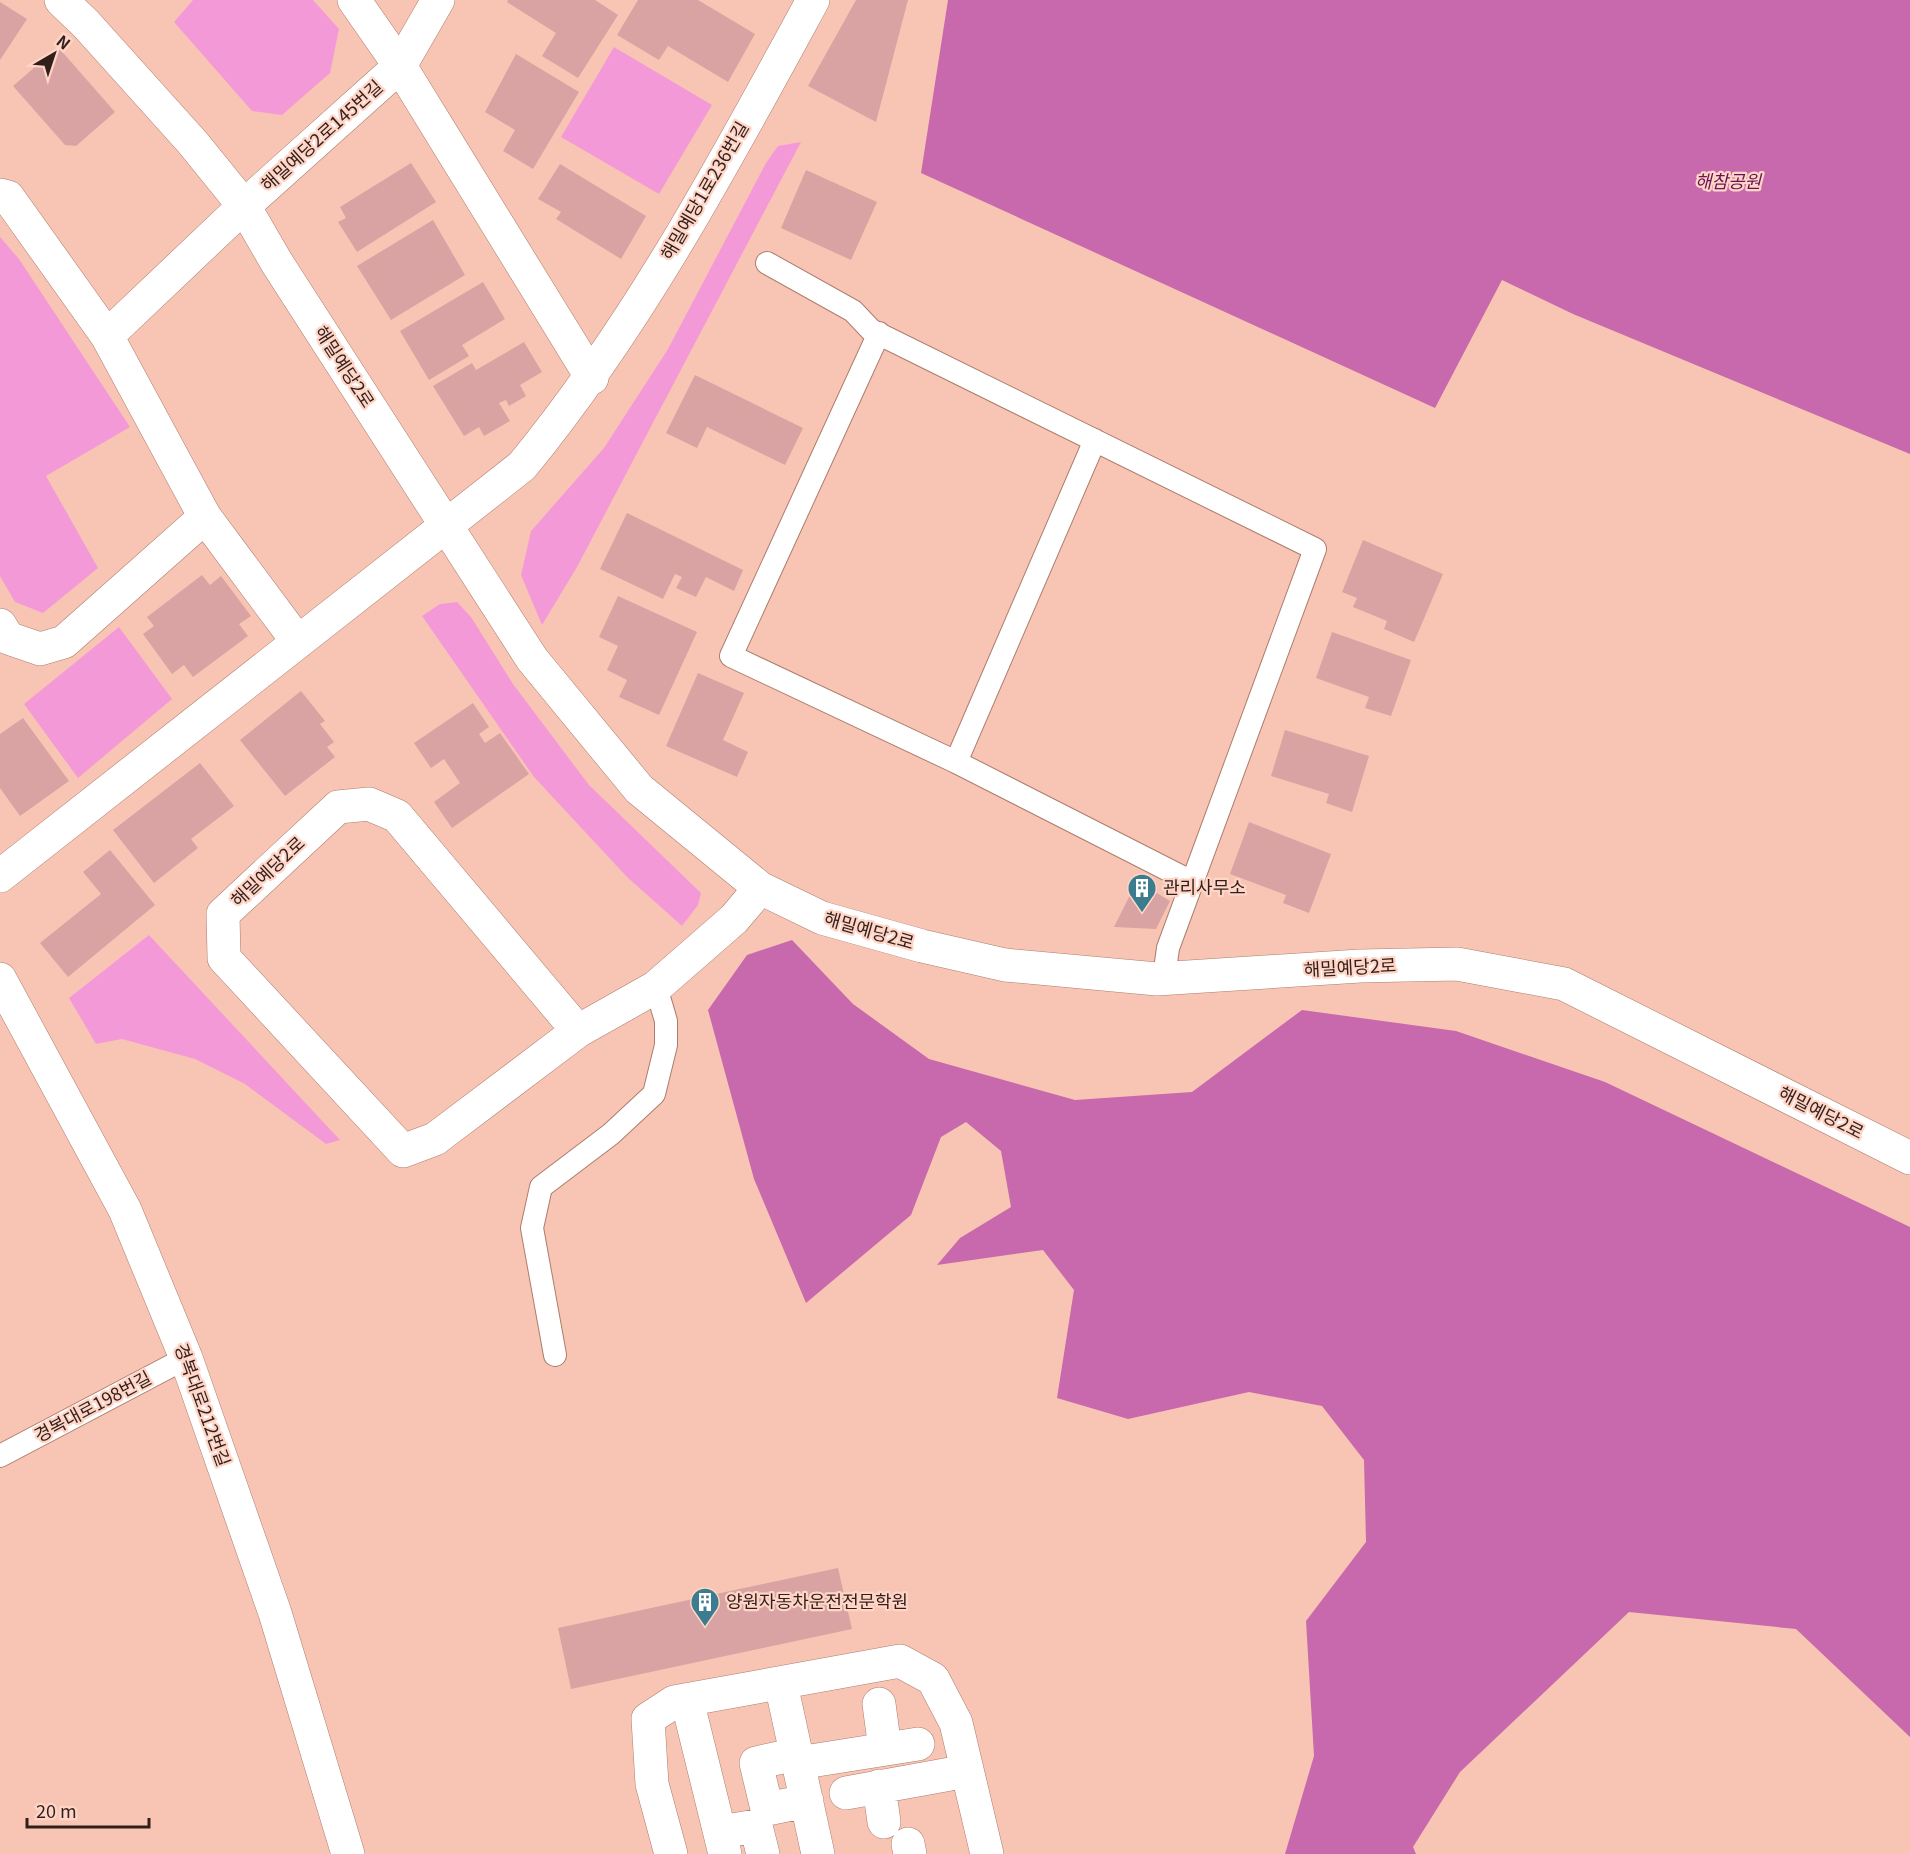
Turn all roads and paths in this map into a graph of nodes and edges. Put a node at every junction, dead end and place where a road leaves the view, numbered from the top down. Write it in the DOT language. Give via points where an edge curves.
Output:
graph roads {
  1 [pos="61,0"];
  2 [pos="354,0"];
  3 [pos="438,0"];
  4 [pos="813,0"];
  5 [pos="400,66"];
  6 [pos="0,195"];
  7 [pos="244,206"];
  8 [pos="767,263"];
  9 [pos="879,333"];
  10 [pos="107,336"];
  11 [pos="591,378"];
  12 [pos="1095,440"];
  13 [pos="205,517"];
  14 [pos="446,528"];
  15 [pos="0,625"];
  16 [pos="298,642"];
  17 [pos="956,762"];
  18 [pos="0,876"];
  19 [pos="1192,882"];
  20 [pos="760,888"];
  21 [pos="1164,977"];
  22 [pos="0,979"];
  23 [pos="656,987"];
  24 [pos="578,1031"];
  25 [pos="1910,1158"];
  26 [pos="555,1355"];
  27 [pos="186,1358"];
  28 [pos="0,1456"];
  29 [pos="781,1684"];
  30 [pos="687,1700"];
  31 [pos="879,1704"];
  32 [pos="918,1744"];
  33 [pos="885,1749"];
  34 [pos="797,1758"];
  35 [pos="967,1771"];
  36 [pos="879,1786"];
  37 [pos="846,1793"];
  38 [pos="901,1840"];
  39 [pos="722,1843"];
  40 [pos="348,1854"];
  41 [pos="671,1854"];
  42 [pos="763,1854"];
  43 [pos="819,1854"];
  44 [pos="987,1854"];
  1 -- 7 [label="street, 해밀예당2로" via="193,143"];
  2 -- 5 [label="street, 해밀예당2로145번길"];
  3 -- 5 [label="street, 해밀예당2로145번길"];
  4 -- 11 [label="street, 해밀예당1로236번길" via="655,277"];
  5 -- 7 [label="street, 해밀예당2로145번길"];
  5 -- 11 [label="street"];
  6 -- 10 [label="street" via="8,197"];
  7 -- 10 [label="street"];
  7 -- 14 [label="street, 해밀예당2로"];
  8 -- 9 [label="lane" via="853,311"];
  9 -- 12 [label="lane"];
  9 -- 17 [label="lane" via="730,656"];
  10 -- 13 [label="street"];
  11 -- 14 [label="street, 해밀예당1로236번길" via="522,466"];
  12 -- 17 [label="lane"];
  12 -- 19 [label="lane" via="1315,549"];
  13 -- 15 [label="street" via="64,642 40,649 8,638"];
  13 -- 16 [label="street"];
  14 -- 16 [label="street"];
  14 -- 20 [label="street, 해밀예당2로" via="532,659 639,789"];
  16 -- 18 [label="street"];
  17 -- 19 [label="lane"];
  19 -- 21 [label="lane" via="1168,948"];
  20 -- 21 [label="street, 해밀예당2로" via="822,918 1005,965"];
  20 -- 23 [label="street, 해밀예당2로" via="734,919"];
  21 -- 25 [label="street, 해밀예당2로" via="1458,964 1564,984"];
  22 -- 27 [label="street, 경복대로212번길" via="125,1210"];
  23 -- 24 [label="street, 해밀예당2로"];
  23 -- 26 [label="lane" via="666,1021 666,1045 654,1094 541,1187 532,1228"];
  24 -- 24 [label="street, 해밀예당2로" via="435,1139 403,1151 224,958 223,914 338,807 369,804 397,816"];
  27 -- 28 [label="lane, 경복대로198번길"];
  27 -- 40 [label="street, 경복대로212번길" via="275,1613"];
  29 -- 30 [label="street"];
  29 -- 34 [label="street"];
  29 -- 35 [label="street" via="900,1661 933,1680 956,1723"];
  30 -- 39 [label="street"];
  30 -- 41 [label="street" via="674,1702 648,1719 652,1784"];
  31 -- 33 [label="street"];
  32 -- 33 [label="street"];
  33 -- 34 [label="street"];
  34 -- 43 [label="street" via="756,1763 766,1809 807,1801"];
  35 -- 36 [label="street"];
  35 -- 44 [label="street"];
  36 -- 37 [label="street"];
  36 -- 38 [label="street"];
  39 -- 42 [label="street" via="756,1826"];
}
